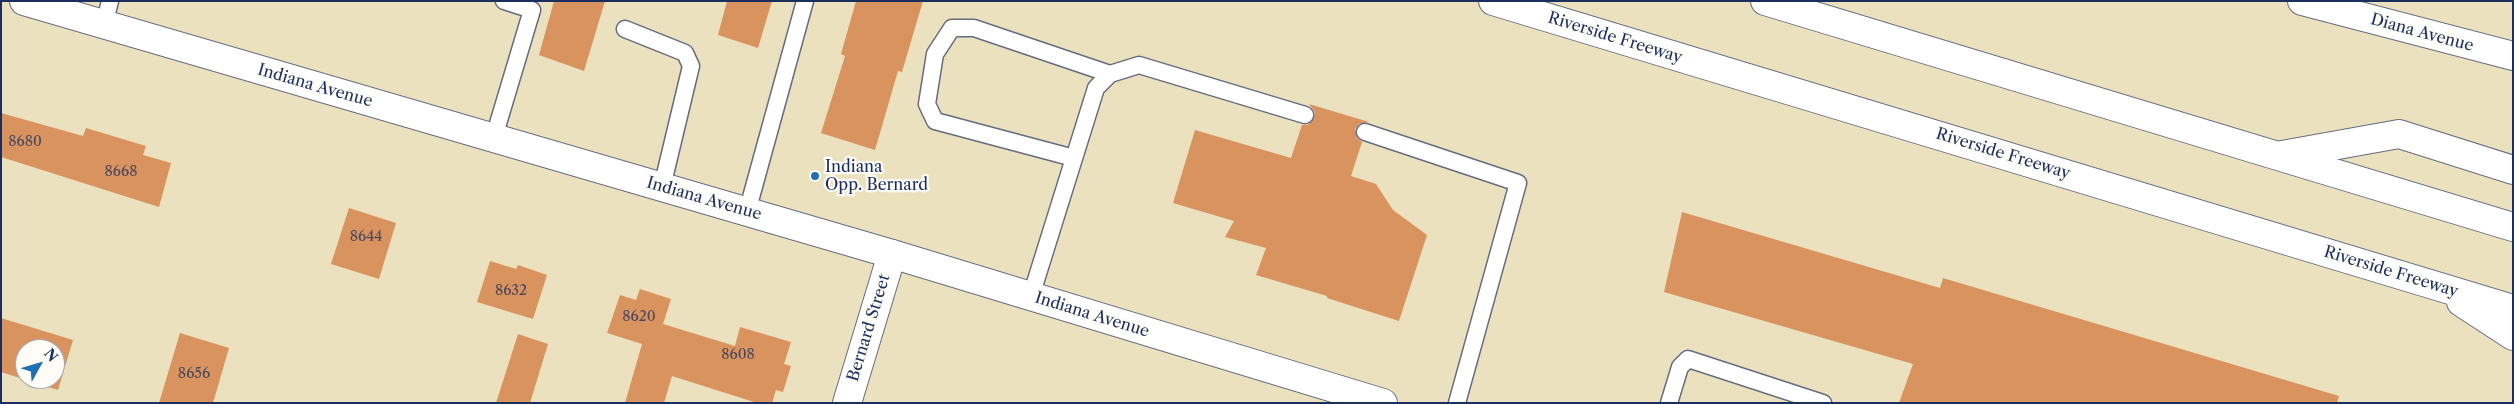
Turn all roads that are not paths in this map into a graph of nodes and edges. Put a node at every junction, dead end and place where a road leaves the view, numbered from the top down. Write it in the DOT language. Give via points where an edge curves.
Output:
graph roads {
  1 [pos="24,1"];
  2 [pos="504,1"];
  3 [pos="805,1"];
  4 [pos="1493,1"];
  5 [pos="1765,1"];
  6 [pos="2302,1"];
  7 [pos="533,5"];
  8 [pos="107,13"];
  9 [pos="625,29"];
  10 [pos="2513,56"];
  11 [pos="1110,74"];
  12 [pos="1305,115"];
  13 [pos="1365,132"];
  14 [pos="494,137"];
  15 [pos="2278,156"];
  16 [pos="1074,158"];
  17 [pos="2513,170"];
  18 [pos="662,187"];
  19 [pos="747,212"];
  20 [pos="2513,227"];
  21 [pos="892,254"];
  22 [pos="2435,285"];
  23 [pos="1031,296"];
  24 [pos="2513,309"];
  25 [pos="2513,336"];
  26 [pos="847,403"];
  27 [pos="1382,403"];
  28 [pos="1457,403"];
  29 [pos="1669,403"];
  30 [pos="1824,403"];
  1 -- 8 [label="main road, Indiana Avenue"];
  2 -- 7 [label="lane"];
  3 -- 19 [label="lane"];
  4 -- 22 [label="main road, Riverside Freeway"];
  5 -- 15 [label="main road"];
  6 -- 10 [label="main road, Diana Avenue"];
  7 -- 14 [label="lane"];
  8 -- 14 [label="main road, Indiana Avenue"];
  9 -- 18 [label="lane" via="685,53 691,66"];
  11 -- 12 [label="lane" via="1138,65"];
  11 -- 16 [label="lane" via="1096,88"];
  11 -- 16 [label="lane" via="974,28 952,28 935,54 927,104 935,121"];
  13 -- 28 [label="lane" via="1518,182"];
  14 -- 18 [label="main road, Indiana Avenue"];
  15 -- 17 [label="main road" via="2399,134"];
  15 -- 20 [label="main road"];
  16 -- 23 [label="lane"];
  18 -- 19 [label="main road, Indiana Avenue"];
  19 -- 21 [label="main road, Indiana Avenue"];
  21 -- 23 [label="main road, Indiana Avenue"];
  21 -- 26 [label="main road, Bernard Street"];
  22 -- 24 [label="main road, Riverside Freeway"];
  22 -- 25 [label="main road"];
  23 -- 27 [label="main road, Indiana Avenue"];
  29 -- 30 [label="lane" via="1680,367 1688,359"];
}
